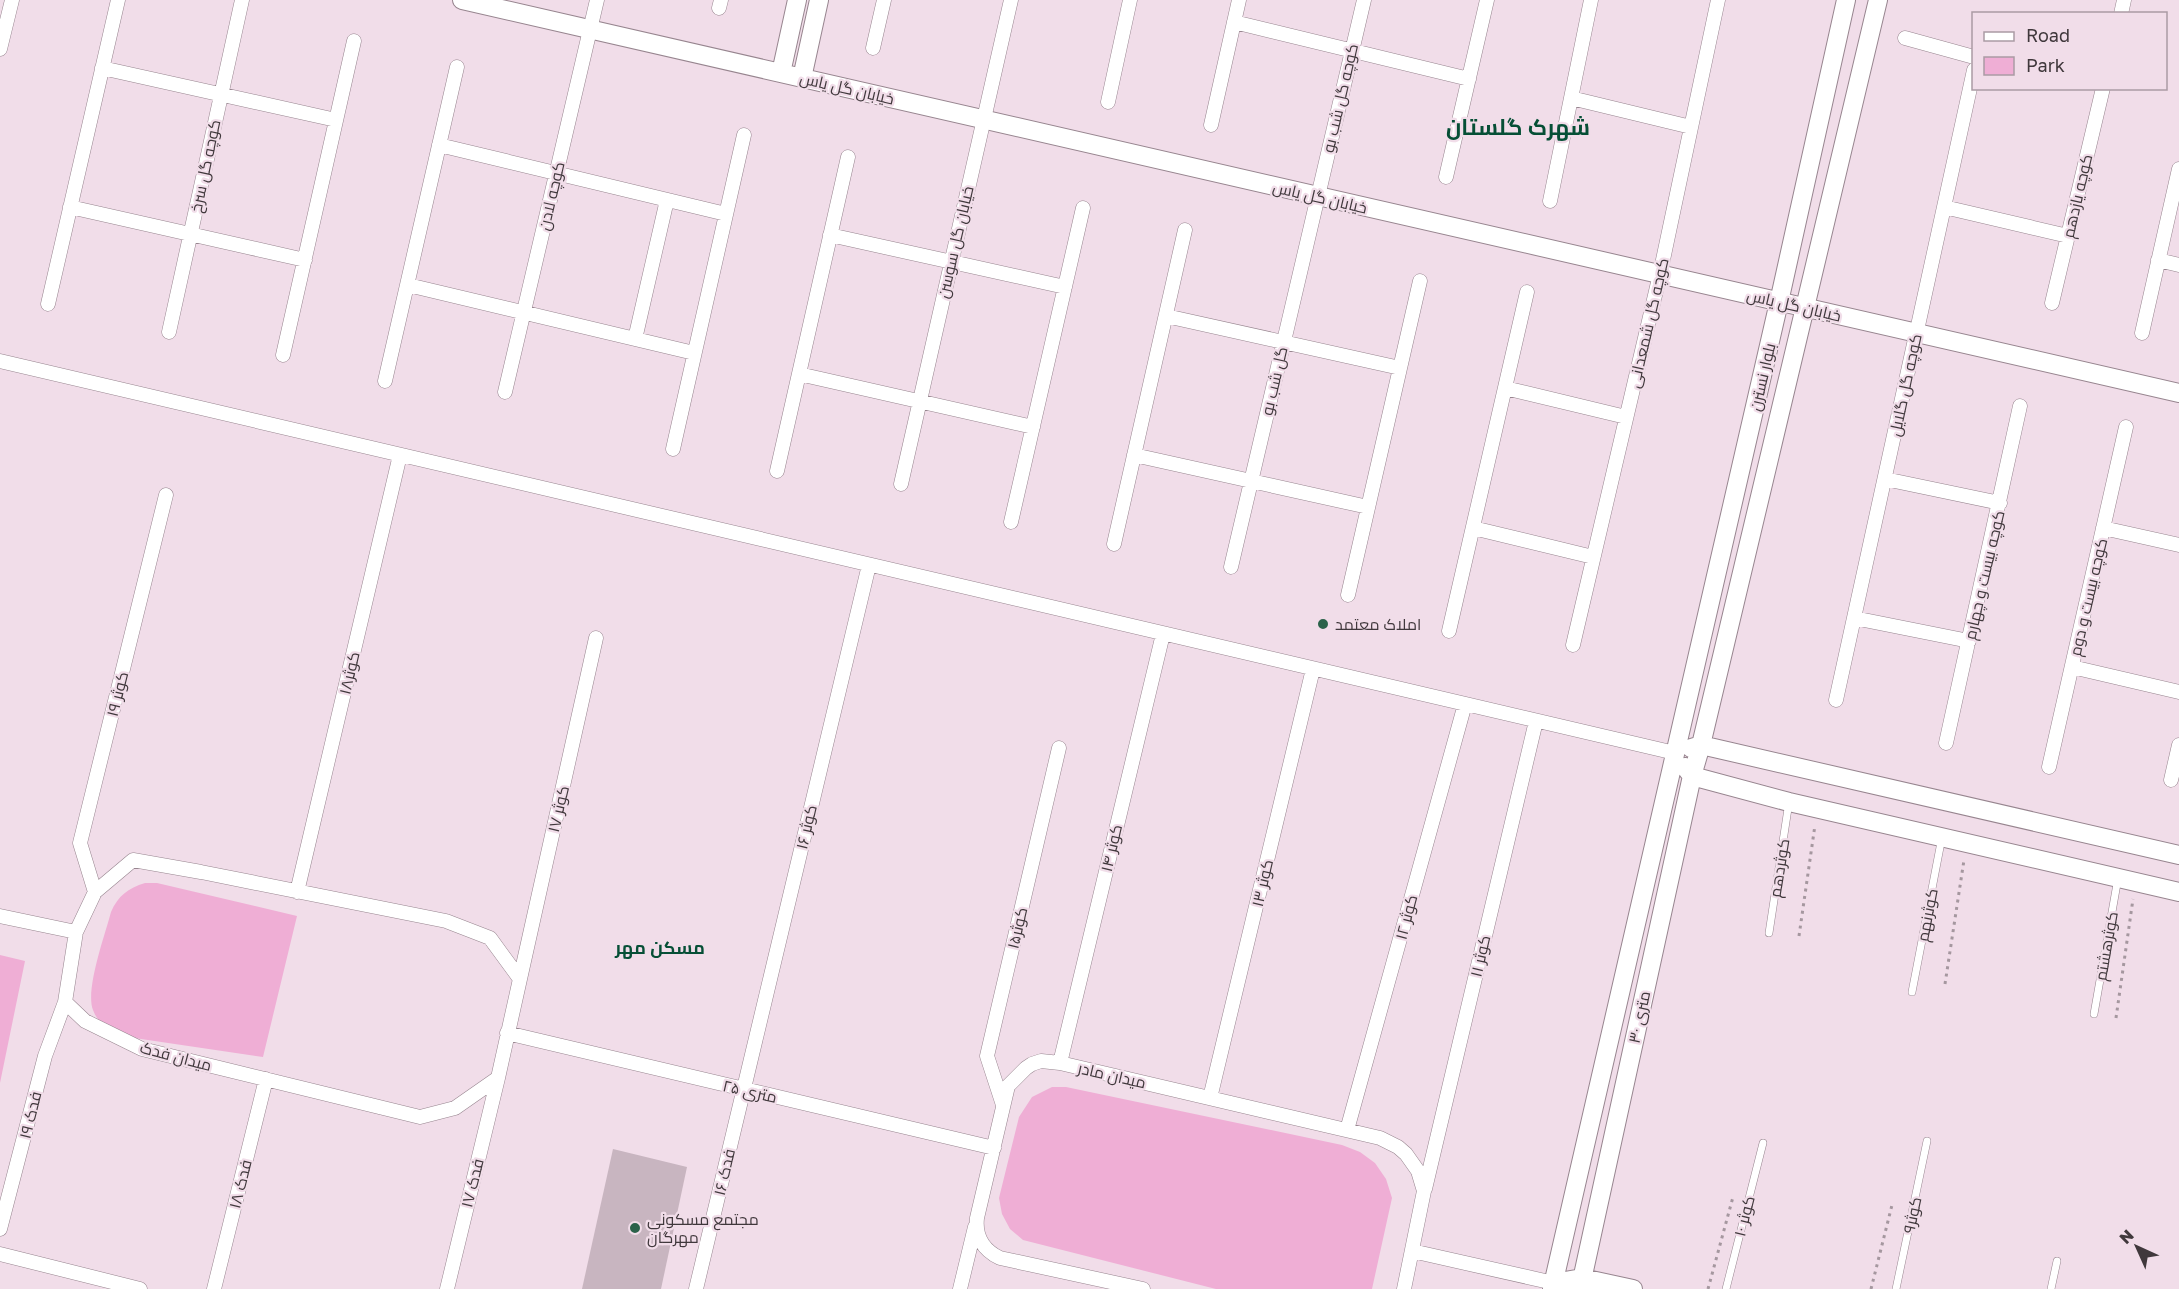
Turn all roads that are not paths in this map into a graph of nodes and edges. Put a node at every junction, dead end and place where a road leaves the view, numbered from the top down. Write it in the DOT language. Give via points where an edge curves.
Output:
graph roads {
  1 [pos="12,0"];
  2 [pos="118,0"];
  3 [pos="242,0"];
  4 [pos="462,0"];
  5 [pos="597,0"];
  6 [pos="798,0"];
  7 [pos="819,0"];
  8 [pos="884,0"];
  9 [pos="1011,0"];
  10 [pos="1130,0"];
  11 [pos="1239,0"];
  12 [pos="1364,0"];
  13 [pos="1487,0"];
  14 [pos="1591,0"];
  15 [pos="1718,0"];
  16 [pos="1846,0"];
  17 [pos="1878,0"];
  18 [pos="1234,22"];
  19 [pos="590,29"];
  20 [pos="1905,38"];
  21 [pos="354,41"];
  22 [pos="0,45"];
  23 [pos="873,48"];
  24 [pos="1352,51"];
  25 [pos="1972,56"];
  26 [pos="457,67"];
  27 [pos="102,68"];
  28 [pos="781,73"];
  29 [pos="802,78"];
  30 [pos="1972,79"];
  31 [pos="1469,80"];
  32 [pos="2103,90"];
  33 [pos="221,95"];
  34 [pos="1571,98"];
  35 [pos="1108,102"];
  36 [pos="983,119"];
  37 [pos="336,120"];
  38 [pos="1211,125"];
  39 [pos="1691,128"];
  40 [pos="744,135"];
  41 [pos="439,145"];
  42 [pos="848,157"];
  43 [pos="2179,169"];
  44 [pos="556,173"];
  45 [pos="1446,177"];
  46 [pos="1317,196"];
  47 [pos="667,200"];
  48 [pos="1550,201"];
  49 [pos="70,207"];
  50 [pos="1944,207"];
  51 [pos="1083,208"];
  52 [pos="726,214"];
  53 [pos="1185,230"];
  54 [pos="190,235"];
  55 [pos="830,235"];
  56 [pos="2068,236"];
  57 [pos="305,260"];
  58 [pos="2158,260"];
  59 [pos="951,262"];
  60 [pos="2179,265"];
  61 [pos="1660,274"];
  62 [pos="1420,281"];
  63 [pos="408,285"];
  64 [pos="1065,287"];
  65 [pos="1527,292"];
  66 [pos="1779,302"];
  67 [pos="2052,303"];
  68 [pos="48,304"];
  69 [pos="1806,308"];
  70 [pos="523,312"];
  71 [pos="1166,316"];
  72 [pos="169,332"];
  73 [pos="1916,333"];
  74 [pos="2142,333"];
  75 [pos="635,339"];
  76 [pos="1283,342"];
  77 [pos="694,354"];
  78 [pos="283,355"];
  79 [pos="0,361"];
  80 [pos="1400,368"];
  81 [pos="799,374"];
  82 [pos="386,381"];
  83 [pos="1505,388"];
  84 [pos="505,392"];
  85 [pos="2179,393"];
  86 [pos="920,402"];
  87 [pos="2020,406"];
  88 [pos="1626,417"];
  89 [pos="1033,427"];
  90 [pos="2126,427"];
  91 [pos="673,448"];
  92 [pos="400,455"];
  93 [pos="1134,455"];
  94 [pos="777,471"];
  95 [pos="1885,479"];
  96 [pos="1251,481"];
  97 [pos="901,484"];
  98 [pos="166,495"];
  99 [pos="2000,503"];
  100 [pos="1368,507"];
  101 [pos="1011,522"];
  102 [pos="1473,528"];
  103 [pos="2103,528"];
  104 [pos="1114,544"];
  105 [pos="2179,545"];
  106 [pos="1593,557"];
  107 [pos="869,565"];
  108 [pos="1231,567"];
  109 [pos="1348,595"];
  110 [pos="1854,618"];
  111 [pos="1449,632"];
  112 [pos="1163,634"];
  113 [pos="596,638"];
  114 [pos="1969,641"];
  115 [pos="1573,645"];
  116 [pos="2072,667"];
  117 [pos="1313,669"];
  118 [pos="2179,692"];
  119 [pos="1836,700"];
  120 [pos="1465,704"];
  121 [pos="1536,721"];
  122 [pos="1946,743"];
  123 [pos="1701,745"];
  124 [pos="2179,745"];
  125 [pos="1059,748"];
  126 [pos="1675,753"];
  127 [pos="2049,767"];
  128 [pos="1692,776"];
  129 [pos="2171,780"];
  130 [pos="1789,802"];
  131 [pos="1941,837"];
  132 [pos="2179,855"];
  133 [pos="2126,880"];
  134 [pos="95,892"];
  135 [pos="297,892"];
  136 [pos="2179,892"];
  137 [pos="0,916"];
  138 [pos="76,933"];
  139 [pos="1769,933"];
  140 [pos="520,979"];
  141 [pos="1912,992"];
  142 [pos="65,1002"];
  143 [pos="2094,1014"];
  144 [pos="507,1034"];
  145 [pos="1060,1063"];
  146 [pos="498,1078"];
  147 [pos="266,1079"];
  148 [pos="743,1089"];
  149 [pos="1210,1098"];
  150 [pos="1003,1107"];
  151 [pos="1347,1130"];
  152 [pos="1927,1141"];
  153 [pos="1763,1143"];
  154 [pos="994,1148"];
  155 [pos="1424,1191"];
  156 [pos="977,1218"];
  157 [pos="0,1229"];
  158 [pos="1412,1251"];
  159 [pos="0,1254"];
  160 [pos="2057,1261"];
  161 [pos="1581,1283"];
  162 [pos="1555,1287"];
  163 [pos="140,1289"];
  164 [pos="214,1289"];
  165 [pos="447,1289"];
  166 [pos="696,1289"];
  167 [pos="960,1289"];
  168 [pos="1143,1289"];
  169 [pos="1404,1289"];
  170 [pos="1633,1289"];
  171 [pos="1726,1289"];
  172 [pos="1896,1289"];
  173 [pos="2051,1289"];
  1 -- 22 [label="street"];
  2 -- 27 [label="street"];
  3 -- 33 [label="street, کوچه گل سرخ"];
  4 -- 19 [label="street, خیابان گل یاس"];
  5 -- 19 [label="street, کوچه لادن"];
  6 -- 28 [label="street"];
  7 -- 29 [label="street"];
  8 -- 23 [label="street"];
  9 -- 36 [label="street, خیابان گل سوسن"];
  10 -- 35 [label="street"];
  11 -- 18 [label="street"];
  12 -- 24 [label="street, کوچه گل شب بو"];
  13 -- 31 [label="street"];
  14 -- 34 [label="street"];
  15 -- 39 [label="street, کوچه گل شمعدانی"];
  16 -- 66 [label="street, بلوار نسترن"];
  17 -- 69 [label="street, بلوار نسترن"];
  18 -- 24 [label="street"];
  18 -- 38 [label="street"];
  19 -- 28 [label="street, خیابان گل یاس"];
  19 -- 44 [label="street, کوچه لادن"];
  20 -- 25 [label="street"];
  21 -- 37 [label="street"];
  24 -- 31 [label="street"];
  24 -- 46 [label="street, کوچه گل شب بو"];
  26 -- 41 [label="street"];
  27 -- 33 [label="street"];
  27 -- 49 [label="street"];
  28 -- 29 [label="street, خیابان گل یاس"];
  29 -- 36 [label="street, خیابان گل یاس"];
  30 -- 50 [label="street, کوچه گل گلایل"];
  31 -- 45 [label="street"];
  32 -- 56 [label="street, کوچه یازدهم"];
  33 -- 37 [label="street"];
  33 -- 54 [label="street, کوچه گل سرخ"];
  34 -- 39 [label="street"];
  34 -- 48 [label="street"];
  36 -- 46 [label="street, خیابان گل یاس"];
  36 -- 59 [label="street, خیابان گل سوسن"];
  37 -- 57 [label="street"];
  39 -- 61 [label="street, کوچه گل شمعدانی"];
  40 -- 52 [label="street"];
  41 -- 44 [label="street"];
  41 -- 63 [label="street"];
  42 -- 55 [label="street"];
  43 -- 58 [label="street"];
  44 -- 47 [label="street"];
  44 -- 70 [label="street, کوچه لادن"];
  46 -- 61 [label="street, خیابان گل یاس"];
  46 -- 76 [label="street, گل شب بو"];
  47 -- 52 [label="street"];
  47 -- 75 [label="street"];
  49 -- 54 [label="street"];
  49 -- 68 [label="street"];
  50 -- 56 [label="street"];
  50 -- 73 [label="street, کوچه گل گلایل"];
  51 -- 64 [label="street"];
  52 -- 77 [label="street"];
  53 -- 71 [label="street"];
  54 -- 57 [label="street"];
  54 -- 72 [label="street, کوچه گل سرخ"];
  55 -- 59 [label="street"];
  55 -- 81 [label="street"];
  56 -- 67 [label="street, کوچه یازدهم"];
  57 -- 78 [label="street"];
  58 -- 60 [label="street"];
  58 -- 74 [label="street"];
  59 -- 64 [label="street"];
  59 -- 86 [label="street, خیابان گل سوسن"];
  61 -- 66 [label="street, خیابان گل یاس"];
  61 -- 88 [label="street, کوچه گل شمعدانی"];
  62 -- 80 [label="street"];
  63 -- 70 [label="street"];
  63 -- 82 [label="street"];
  64 -- 89 [label="street"];
  65 -- 83 [label="street"];
  66 -- 69 [label="street, خیابان گل یاس"];
  66 -- 126 [label="street, بلوار نسترن"];
  69 -- 73 [label="street, خیابان گل یاس"];
  69 -- 123 [label="street, بلوار نسترن"];
  70 -- 75 [label="street"];
  70 -- 84 [label="street, کوچه لادن"];
  71 -- 76 [label="street"];
  71 -- 93 [label="street"];
  73 -- 85 [label="street, خیابان گل یاس"];
  73 -- 95 [label="street, کوچه گل گلایل"];
  75 -- 77 [label="street"];
  76 -- 80 [label="street"];
  76 -- 96 [label="street, گل شب بو"];
  77 -- 91 [label="street"];
  79 -- 92 [label="street"];
  80 -- 100 [label="street"];
  81 -- 86 [label="street"];
  81 -- 94 [label="street"];
  83 -- 88 [label="street"];
  83 -- 102 [label="street"];
  86 -- 89 [label="street"];
  86 -- 97 [label="street, خیابان گل سوسن"];
  87 -- 99 [label="street, کوچه بیست و چهارم"];
  88 -- 106 [label="street, کوچه گل شمعدانی"];
  89 -- 101 [label="street"];
  90 -- 103 [label="street, کوچه بیست و دوم"];
  92 -- 107 [label="street"];
  92 -- 135 [label="street, کوثر۱۸"];
  93 -- 96 [label="street"];
  93 -- 104 [label="street"];
  95 -- 99 [label="street"];
  95 -- 110 [label="street, کوچه گل گلایل"];
  96 -- 100 [label="street"];
  96 -- 108 [label="street, گل شب بو"];
  98 -- 134 [label="street, کوثر ۱۹" via="80,843"];
  99 -- 114 [label="street, کوچه بیست و چهارم"];
  100 -- 109 [label="street"];
  102 -- 106 [label="street"];
  102 -- 111 [label="street"];
  103 -- 105 [label="street"];
  103 -- 116 [label="street, کوچه بیست و دوم"];
  106 -- 115 [label="street, کوچه گل شمعدانی"];
  107 -- 112 [label="street"];
  107 -- 148 [label="street, کوثر ۱۶"];
  110 -- 114 [label="street"];
  110 -- 119 [label="street, کوچه گل گلایل"];
  112 -- 117 [label="street"];
  112 -- 145 [label="street, کوثر ۱۴"];
  113 -- 140 [label="street, کوثر ۱۷"];
  114 -- 122 [label="street, کوچه بیست و چهارم"];
  116 -- 118 [label="street"];
  116 -- 127 [label="street, کوچه بیست و دوم"];
  117 -- 120 [label="street"];
  117 -- 149 [label="street, کوثر ۱۳"];
  120 -- 121 [label="street"];
  120 -- 151 [label="street, کوثر ۱۲"];
  121 -- 126 [label="street"];
  121 -- 155 [label="street, کوثر ۱۱"];
  123 -- 126 [label="street"];
  123 -- 128 [label="street, ۳۰ متری"];
  123 -- 132 [label="street"];
  124 -- 129 [label="street"];
  125 -- 150 [label="street, کوثر۱۵" via="987,1056"];
  126 -- 128 [label="street"];
  126 -- 162 [label="street, ۳۰ متری"];
  128 -- 130 [label="street"];
  128 -- 161 [label="street, ۳۰ متری"];
  130 -- 131 [label="street"];
  130 -- 139 [label="lane, کوثردهم"];
  131 -- 133 [label="street"];
  131 -- 141 [label="lane, کوثرنهم"];
  133 -- 136 [label="street"];
  133 -- 143 [label="lane, کوثرهشتم"];
  134 -- 135 [label="street" via="133,860"];
  134 -- 138 [label="street"];
  135 -- 140 [label="street" via="446,921 490,938"];
  137 -- 138 [label="street"];
  138 -- 142 [label="street"];
  140 -- 144 [label="street"];
  142 -- 147 [label="street, میدان فدک" via="85,1021 142,1049"];
  142 -- 157 [label="street, فدک ۱۹" via="45,1056"];
  144 -- 146 [label="street"];
  144 -- 148 [label="street, ۲۵ متری"];
  145 -- 149 [label="street, میدان مادر"];
  145 -- 150 [label="street, میدان مادر" via="1041,1062 1026,1068 1008,1086"];
  146 -- 147 [label="street, میدان فدک" via="455,1108 420,1117"];
  146 -- 165 [label="street, فدک ۱۷"];
  147 -- 164 [label="street, فدک ۱۸"];
  148 -- 154 [label="street, ۲۵ متری"];
  148 -- 166 [label="street, فدک ۱۶"];
  149 -- 151 [label="street, میدان مادر"];
  150 -- 154 [label="street, میدان مادر"];
  151 -- 155 [label="street, میدان مادر" via="1398,1147 1413,1162"];
  152 -- 172 [label="lane, کوثر۹"];
  153 -- 171 [label="lane, کوثر ۱۰"];
  154 -- 156 [label="street, میدان مادر"];
  155 -- 158 [label="street"];
  156 -- 167 [label="street"];
  156 -- 168 [label="street, میدان مادر" via="981,1242 1000,1258"];
  158 -- 162 [label="street"];
  158 -- 169 [label="street"];
  159 -- 163 [label="street"];
  160 -- 173 [label="lane"];
  161 -- 162 [label="street"];
  161 -- 170 [label="street"];
}
